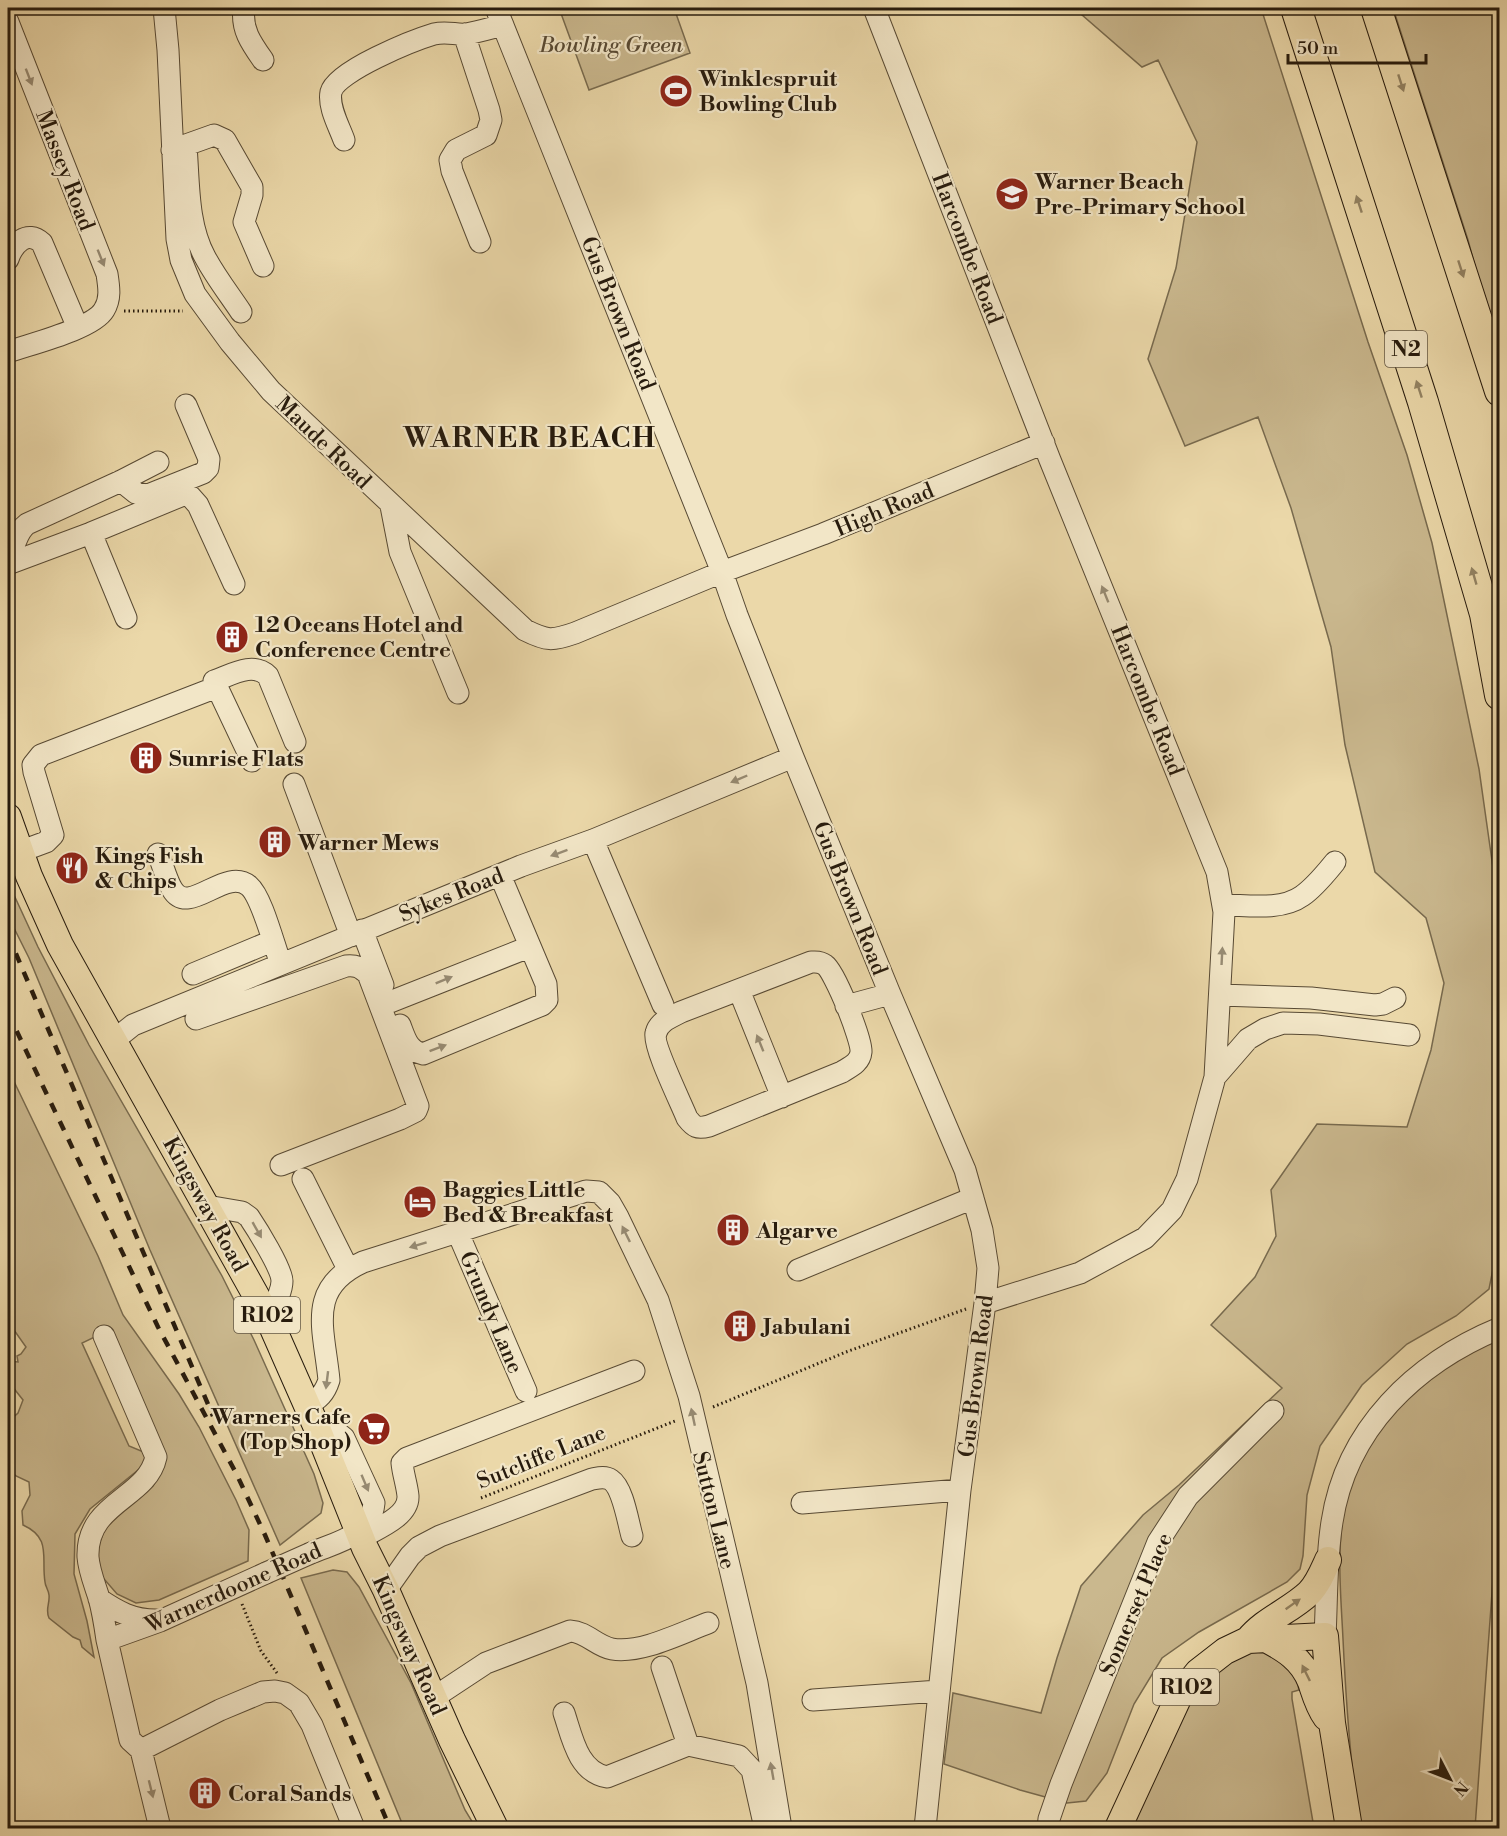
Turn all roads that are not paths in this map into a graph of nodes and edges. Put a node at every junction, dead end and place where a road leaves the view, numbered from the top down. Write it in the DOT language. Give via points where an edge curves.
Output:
graph roads {
  1 [pos="164,8"];
  2 [pos="244,8"];
  3 [pos="874,8"];
  4 [pos="1296,8"];
  5 [pos="1376,8"];
  6 [pos="499,16"];
  7 [pos="8,22"];
  8 [pos="464,34"];
  9 [pos="262,60"];
  10 [pos="344,140"];
  11 [pos="179,148"];
  12 [pos="480,242"];
  13 [pos="8,259"];
  14 [pos="263,266"];
  15 [pos="241,312"];
  16 [pos="78,328"];
  17 [pos="8,352"];
  18 [pos="1500,392"];
  19 [pos="186,405"];
  20 [pos="1044,443"];
  21 [pos="158,462"];
  22 [pos="121,481"];
  23 [pos="391,506"];
  24 [pos="91,533"];
  25 [pos="8,554"];
  26 [pos="8,564"];
  27 [pos="722,572"];
  28 [pos="234,584"];
  29 [pos="126,618"];
  30 [pos="217,687"];
  31 [pos="458,693"];
  32 [pos="1500,695"];
  33 [pos="296,742"];
  34 [pos="793,757"];
  35 [pos="252,761"];
  36 [pos="294,784"];
  37 [pos="8,817"];
  38 [pos="593,840"];
  39 [pos="19,852"];
  40 [pos="158,854"];
  41 [pos="1335,862"];
  42 [pos="500,875"];
  43 [pos="1223,905"];
  44 [pos="356,933"];
  45 [pos="272,941"];
  46 [pos="529,946"];
  47 [pos="289,960"];
  48 [pos="193,974"];
  49 [pos="310,979"];
  50 [pos="739,990"];
  51 [pos="890,994"];
  52 [pos="1220,995"];
  53 [pos="1395,998"];
  54 [pos="390,1002"];
  55 [pos="663,1005"];
  56 [pos="846,1006"];
  57 [pos="195,1019"];
  58 [pos="1409,1035"];
  59 [pos="113,1041"];
  60 [pos="1215,1077"];
  61 [pos="782,1097"];
  62 [pos="280,1165"];
  63 [pos="303,1179"];
  64 [pos="973,1198"];
  65 [pos="458,1233"];
  66 [pos="348,1269"];
  67 [pos="798,1270"];
  68 [pos="986,1303"];
  69 [pos="1500,1328"];
  70 [pos="104,1336"];
  71 [pos="634,1371"];
  72 [pos="526,1390"];
  73 [pos="1273,1411"];
  74 [pos="312,1417"];
  75 [pos="960,1490"];
  76 [pos="802,1503"];
  77 [pos="360,1536"];
  78 [pos="632,1536"];
  79 [pos="1328,1560"];
  80 [pos="386,1590"];
  81 [pos="99,1599"];
  82 [pos="160,1621"];
  83 [pos="708,1623"];
  84 [pos="1325,1636"];
  85 [pos="1256,1639"];
  86 [pos="107,1640"];
  87 [pos="662,1667"];
  88 [pos="939,1691"];
  89 [pos="433,1698"];
  90 [pos="813,1700"];
  91 [pos="564,1713"];
  92 [pos="1332,1723"];
  93 [pos="688,1745"];
  94 [pos="141,1750"];
  95 [pos="160,1828"];
  96 [pos="354,1828"];
  97 [pos="495,1828"];
  98 [pos="765,1828"];
  99 [pos="781,1828"];
  100 [pos="925,1828"];
  101 [pos="1048,1828"];
  102 [pos="1118,1828"];
  103 [pos="1348,1828"];
  1 -- 11 [label="street, Maude Road"];
  2 -- 9 [label="street" via="247,36"];
  3 -- 20 [label="street, Harcombe Road"];
  32 -- 4 [label="highway, N2, one-way" via="1485,614 1424,402"];
  5 -- 18 [label="highway, one-way"];
  6 -- 8 [label="street"];
  6 -- 27 [label="street, Gus Brown Road"];
  7 -- 16 [label="street, Massey Road, one-way" via="107,274 108,303 101,315"];
  8 -- 10 [label="street" via="436,34 373,60 338,80 331,91 331,104"];
  8 -- 12 [label="street" via="491,120 486,135 456,150 450,160"];
  11 -- 14 [label="street" via="214,135 225,140 252,187 244,222"];
  11 -- 15 [label="street" via="197,236 205,256"];
  11 -- 23 [label="street, Maude Road" via="179,249 189,281 205,310 271,391"];
  13 -- 16 [label="street" via="11,249 23,238 33,237 42,243"];
  16 -- 17 [label="street"];
  19 -- 22 [label="street" via="209,459 208,468 147,495 136,494"];
  20 -- 27 [label="street, High Road"];
  43 -- 20 [label="street, Harcombe Road, one-way" via="1217,872"];
  21 -- 22 [label="street"];
  22 -- 25 [label="street" via="27,524"];
  23 -- 27 [label="street, Maude Road" via="525,630 541,638 555,640"];
  23 -- 31 [label="street" via="400,552"];
  24 -- 26 [label="street"];
  24 -- 28 [label="street" via="183,495 190,496 198,505"];
  24 -- 29 [label="street"];
  27 -- 34 [label="street, Gus Brown Road"];
  30 -- 33 [label="street" via="214,681 248,669 264,672"];
  30 -- 35 [label="street"];
  30 -- 39 [label="street" via="41,755 33,765 34,772 53,835 46,842"];
  34 -- 38 [label="street, Sykes Road, one-way"];
  34 -- 51 [label="street, Gus Brown Road"];
  36 -- 44 [label="street"];
  37 -- 39 [label="main road, Kingsway Road / R102"];
  38 -- 42 [label="street, Sykes Road, one-way"];
  38 -- 55 [label="street"];
  39 -- 59 [label="main road, Kingsway Road / R102" via="60,945"];
  40 -- 45 [label="street" via="173,891 181,897 196,896 223,883 239,881 249,886 258,899"];
  41 -- 43 [label="street" via="1318,882 1291,902"];
  42 -- 44 [label="street, Sykes Road"];
  42 -- 46 [label="street"];
  52 -- 43 [label="street, Harcombe Road, one-way"];
  44 -- 47 [label="street, Sykes Road"];
  44 -- 54 [label="street"];
  45 -- 47 [label="street"];
  45 -- 48 [label="street"];
  54 -- 46 [label="street, one-way"];
  54 -- 46 [label="street, one-way" via="415,1052 423,1054 468,1036 547,1000 546,984"];
  47 -- 49 [label="street"];
  47 -- 59 [label="street, Sykes Road" via="133,1025"];
  49 -- 57 [label="street"];
  49 -- 62 [label="street" via="354,965 368,974 418,1106 400,1119"];
  50 -- 56 [label="street" via="819,962 831,970"];
  61 -- 50 [label="street, one-way"];
  50 -- 61 [label="street" via="665,1020 658,1027 655,1041 687,1118 699,1129"];
  51 -- 56 [label="street"];
  51 -- 64 [label="street, Gus Brown Road" via="965,1170"];
  52 -- 53 [label="street" via="1375,1005"];
  52 -- 60 [label="street, Harcombe Road"];
  56 -- 61 [label="street" via="860,1044 859,1059 842,1072"];
  58 -- 60 [label="street" via="1283,1023 1248,1039"];
  59 -- 74 [label="main road, Kingsway Road / R102" via="268,1317"];
  60 -- 68 [label="street, Harcombe Road" via="1187,1179 1172,1210 1144,1238 1080,1273"];
  63 -- 66 [label="street"];
  64 -- 67 [label="street"];
  64 -- 68 [label="street, Gus Brown Road" via="988,1268"];
  65 -- 66 [label="street, one-way"];
  65 -- 72 [label="street, Grundy Lane"];
  99 -- 65 [label="street, Sutton Lane, one-way" via="757,1683 689,1396 658,1300 610,1203 599,1192 586,1191"];
  66 -- 74 [label="street, one-way" via="328,1289 322,1309 329,1380"];
  68 -- 75 [label="street, Gus Brown Road"];
  69 -- 79 [label="street" via="1447,1354 1401,1390 1372,1424 1350,1459 1338,1493"];
  70 -- 81 [label="street" via="156,1457 150,1474 102,1516 91,1535 88,1558"];
  71 -- 77 [label="street, Warnerdoone Road" via="407,1458 402,1463 407,1507"];
  73 -- 101 [label="street, Somerset Place" via="1188,1496 1158,1542 1061,1784"];
  74 -- 77 [label="main road, Kingsway Road / R102"];
  75 -- 76 [label="street"];
  75 -- 88 [label="street, Gus Brown Road"];
  77 -- 80 [label="main road, Kingsway Road / R102"];
  77 -- 82 [label="street, Warnerdoone Road, bridge" via="311,1553"];
  78 -- 80 [label="street" via="622,1497 611,1479 591,1479 419,1547"];
  79 -- 84 [label="street"];
  85 -- 79 [label="main road, one-way" via="1261,1625 1310,1592"];
  80 -- 89 [label="main road, Kingsway Road / R102"];
  81 -- 82 [label="street" via="130,1617"];
  81 -- 86 [label="street"];
  82 -- 86 [label="street, Warnerdoone Road"];
  83 -- 89 [label="street" via="629,1650 610,1649 581,1632 570,1631 486,1663"];
  84 -- 85 [label="main road, R102"];
  84 -- 92 [label="main road"];
  92 -- 85 [label="main road, one-way" via="1320,1709 1299,1661 1292,1654"];
  85 -- 102 [label="main road, R102" via="1211,1661 1180,1694"];
  86 -- 94 [label="street" via="130,1740"];
  87 -- 93 [label="street"];
  88 -- 90 [label="street"];
  88 -- 100 [label="street, Gus Brown Road"];
  89 -- 97 [label="main road, Kingsway Road / R102"];
  91 -- 93 [label="street" via="579,1756 596,1775 607,1777"];
  92 -- 103 [label="main road"];
  93 -- 98 [label="street" via="739,1756 746,1763 752,1770"];
  94 -- 95 [label="street, one-way"];
  94 -- 96 [label="street" via="262,1692 285,1693 299,1703 312,1725"];
}
